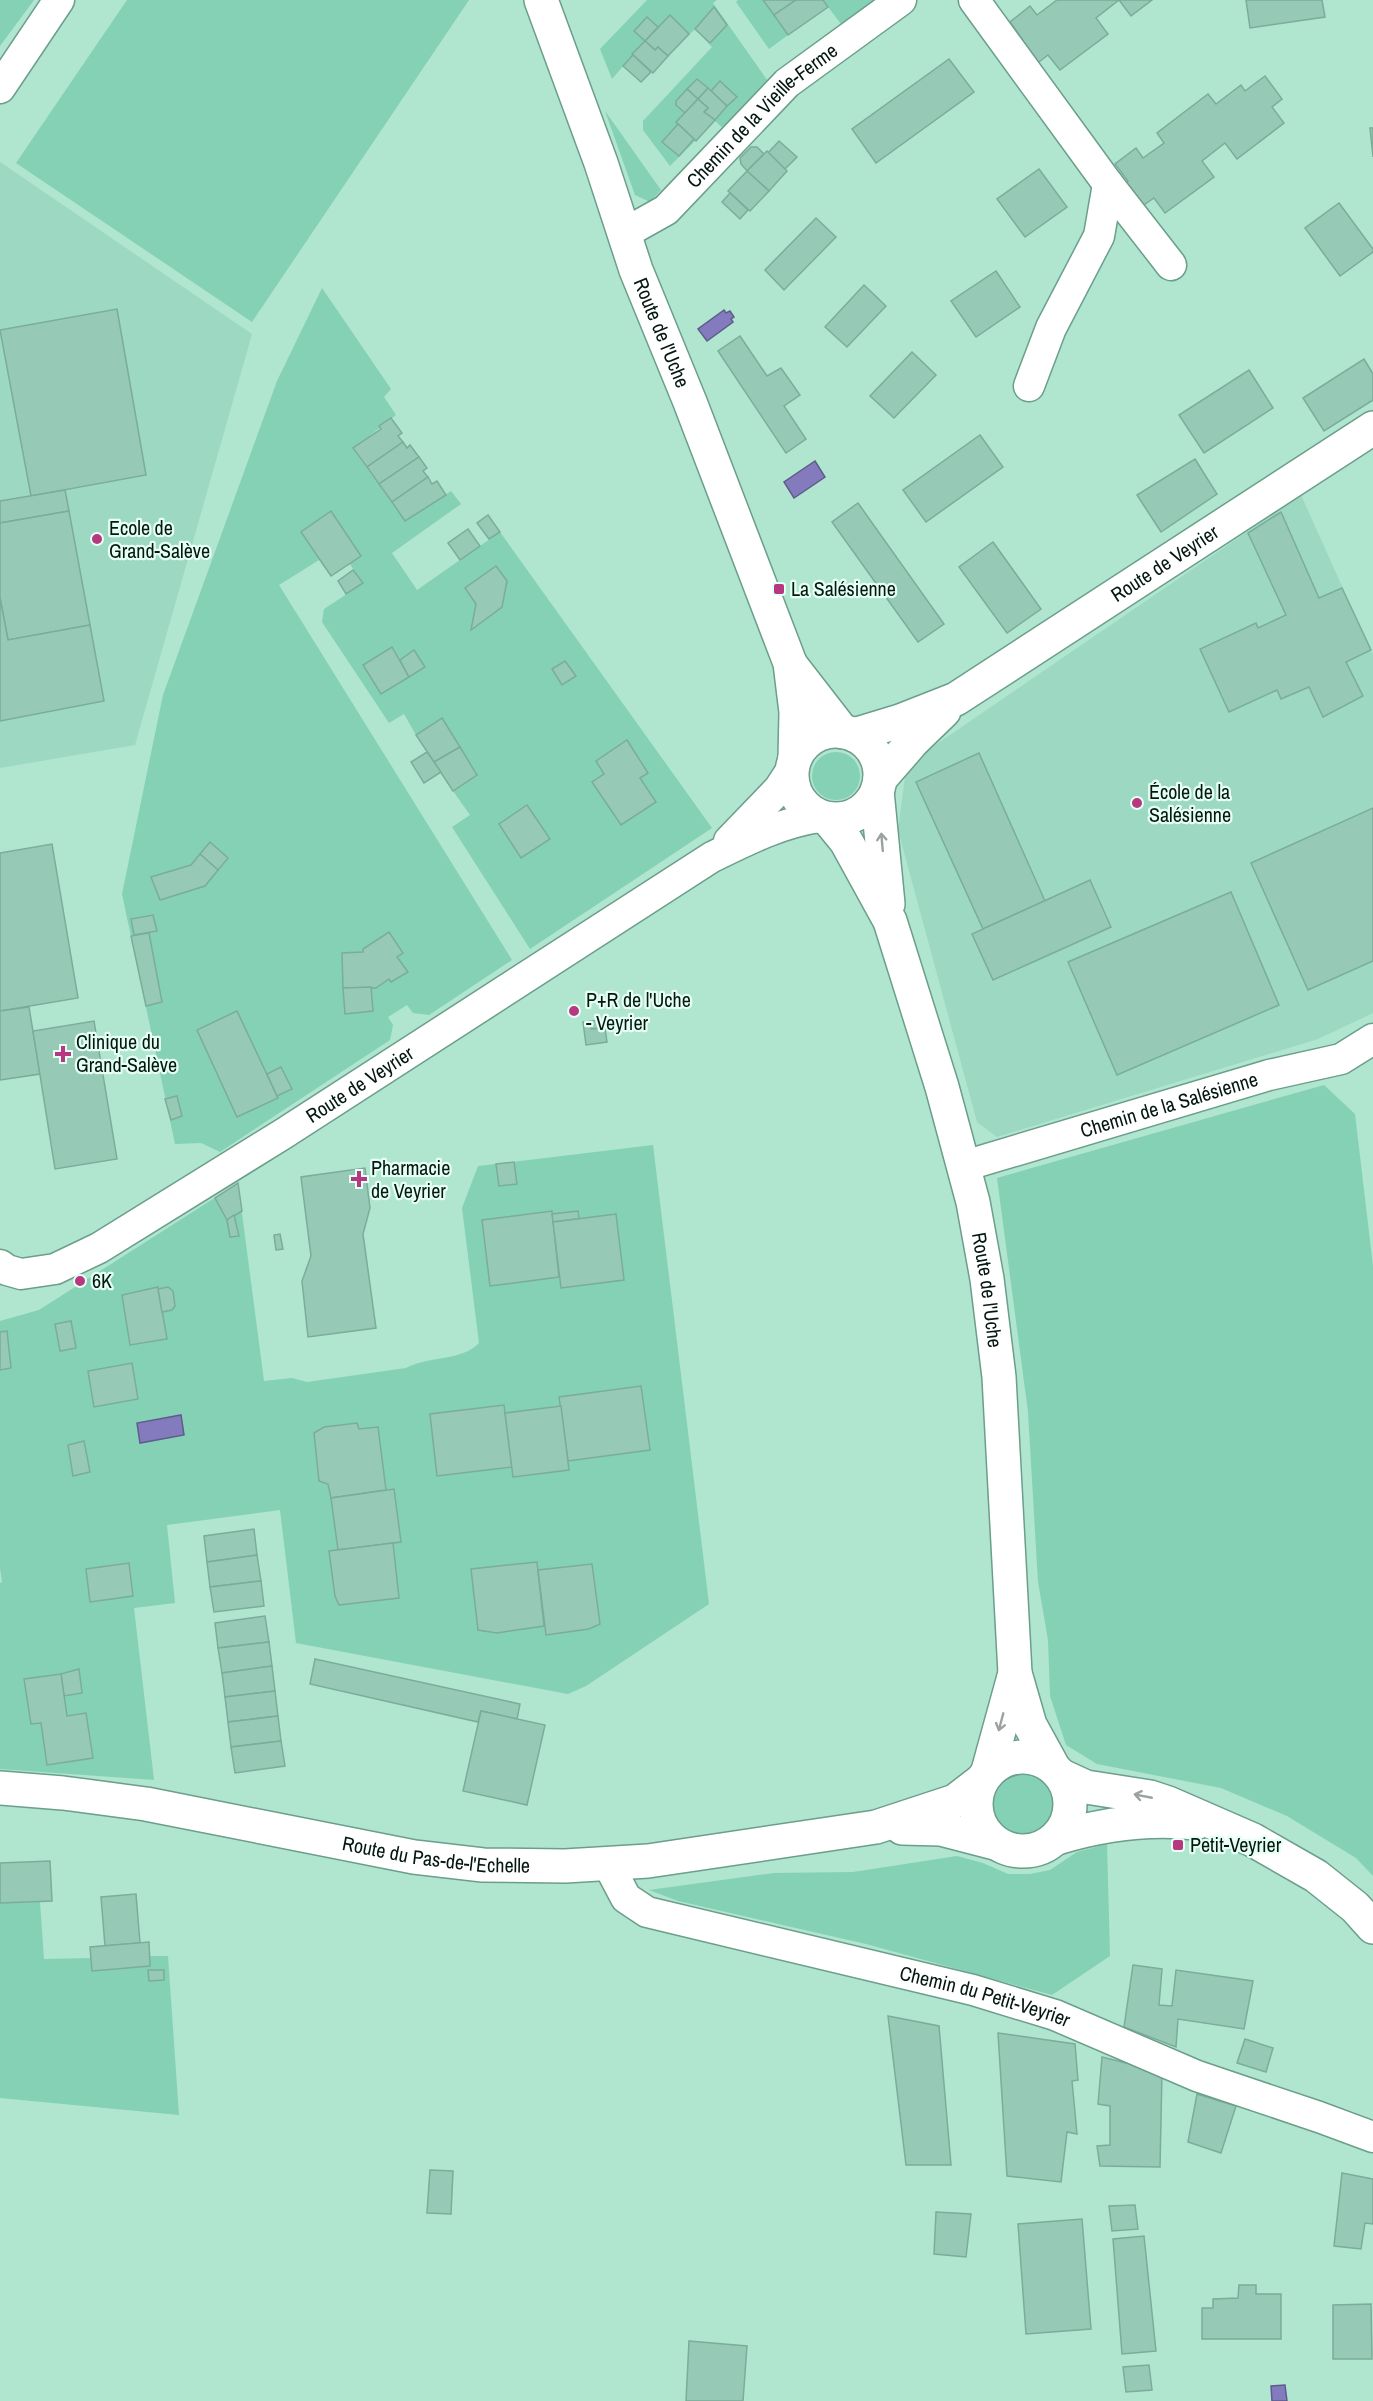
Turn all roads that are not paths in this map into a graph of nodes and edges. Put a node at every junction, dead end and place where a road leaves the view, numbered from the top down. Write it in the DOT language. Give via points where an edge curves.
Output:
graph roads {
  1 [pos="59,0"];
  2 [pos="541,0"];
  3 [pos="901,0"];
  4 [pos="974,0"];
  5 [pos="0,88"];
  6 [pos="1107,184"];
  7 [pos="625,234"];
  8 [pos="1171,266"];
  9 [pos="1029,386"];
  10 [pos="1373,428"];
  11 [pos="790,663"];
  12 [pos="956,699"];
  13 [pos="849,733"];
  14 [pos="794,764"];
  15 [pos="879,785"];
  16 [pos="823,818"];
  17 [pos="712,857"];
  18 [pos="890,921"];
  19 [pos="1373,1039"];
  20 [pos="964,1166"];
  21 [pos="2,1272"];
  22 [pos="1015,1673"];
  23 [pos="1057,1771"];
  24 [pos="985,1776"];
  25 [pos="0,1788"];
  26 [pos="1216,1825"];
  27 [pos="876,1827"];
  28 [pos="1057,1838"];
  29 [pos="995,1843"];
  30 [pos="608,1864"];
  31 [pos="1373,1927"];
  32 [pos="1373,2138"];
  1 -- 5 [label="street"];
  2 -- 7 [label="street, Route de l'Uche"];
  3 -- 7 [label="street, Chemin de la Vieille-Ferme" via="787,83 666,210"];
  4 -- 6 [label="street"];
  6 -- 8 [label="street"];
  6 -- 9 [label="street" via="1099,236 1051,328"];
  7 -- 11 [label="street, Route de l'Uche"];
  10 -- 12 [label="street, Route de Veyrier"];
  11 -- 13 [label="street, Route de l'Uche"];
  11 -- 14 [label="street, Route de l'Uche" via="796,712"];
  12 -- 13 [label="street, Route de Veyrier" via="900,721"];
  12 -- 15 [label="street, Route de Veyrier" via="913,741"];
  13 -- 14 [label="street" via="831,731 809,740"];
  13 -- 15 [label="street" via="864,741 877,758"];
  14 -- 16 [label="street" via="795,793 801,803"];
  14 -- 17 [label="street, Route de Veyrier" via="779,789"];
  15 -- 16 [label="street" via="873,800 858,814 838,820"];
  18 -- 15 [label="street, Route de l'Uche, one-way"];
  16 -- 17 [label="street, Route de Veyrier" via="774,828"];
  16 -- 18 [label="street, Route de l'Uche" via="846,841"];
  17 -- 21 [label="street, Route de Veyrier" via="108,1243 55,1269 21,1274"];
  18 -- 20 [label="street, Route de l'Uche"];
  19 -- 20 [label="street, Chemin de la Salésienne" via="1341,1059 1269,1075"];
  20 -- 22 [label="street, Route de l'Uche" via="987,1279 997,1355"];
  22 -- 23 [label="street, Route de l'Uche" via="1030,1725"];
  22 -- 24 [label="street, Route de l'Uche, one-way"];
  23 -- 24 [label="street" via="1040,1759 1026,1756 999,1763"];
  26 -- 23 [label="street, one-way" via="1150,1797 1086,1787"];
  23 -- 28 [label="street" via="1068,1786 1071,1808"];
  24 -- 27 [label="street, Route du Pas-de-l'Echelle" via="955,1801"];
  24 -- 29 [label="street" via="976,1794 976,1808 979,1821"];
  25 -- 30 [label="street, Route du Pas-de-l'Echelle" via="147,1804 445,1862 519,1866"];
  26 -- 28 [label="street" via="1113,1823"];
  26 -- 31 [label="street" via="1274,1851 1316,1876"];
  27 -- 29 [label="street, Route du Pas-de-l'Echelle" via="941,1829"];
  27 -- 30 [label="street, Route du Pas-de-l'Echelle"];
  28 -- 29 [label="street" via="1027,1851"];
  30 -- 32 [label="street, Chemin du Petit-Veyrier" via="626,1898 647,1912 973,1990 1055,2015 1197,2076"];
}
